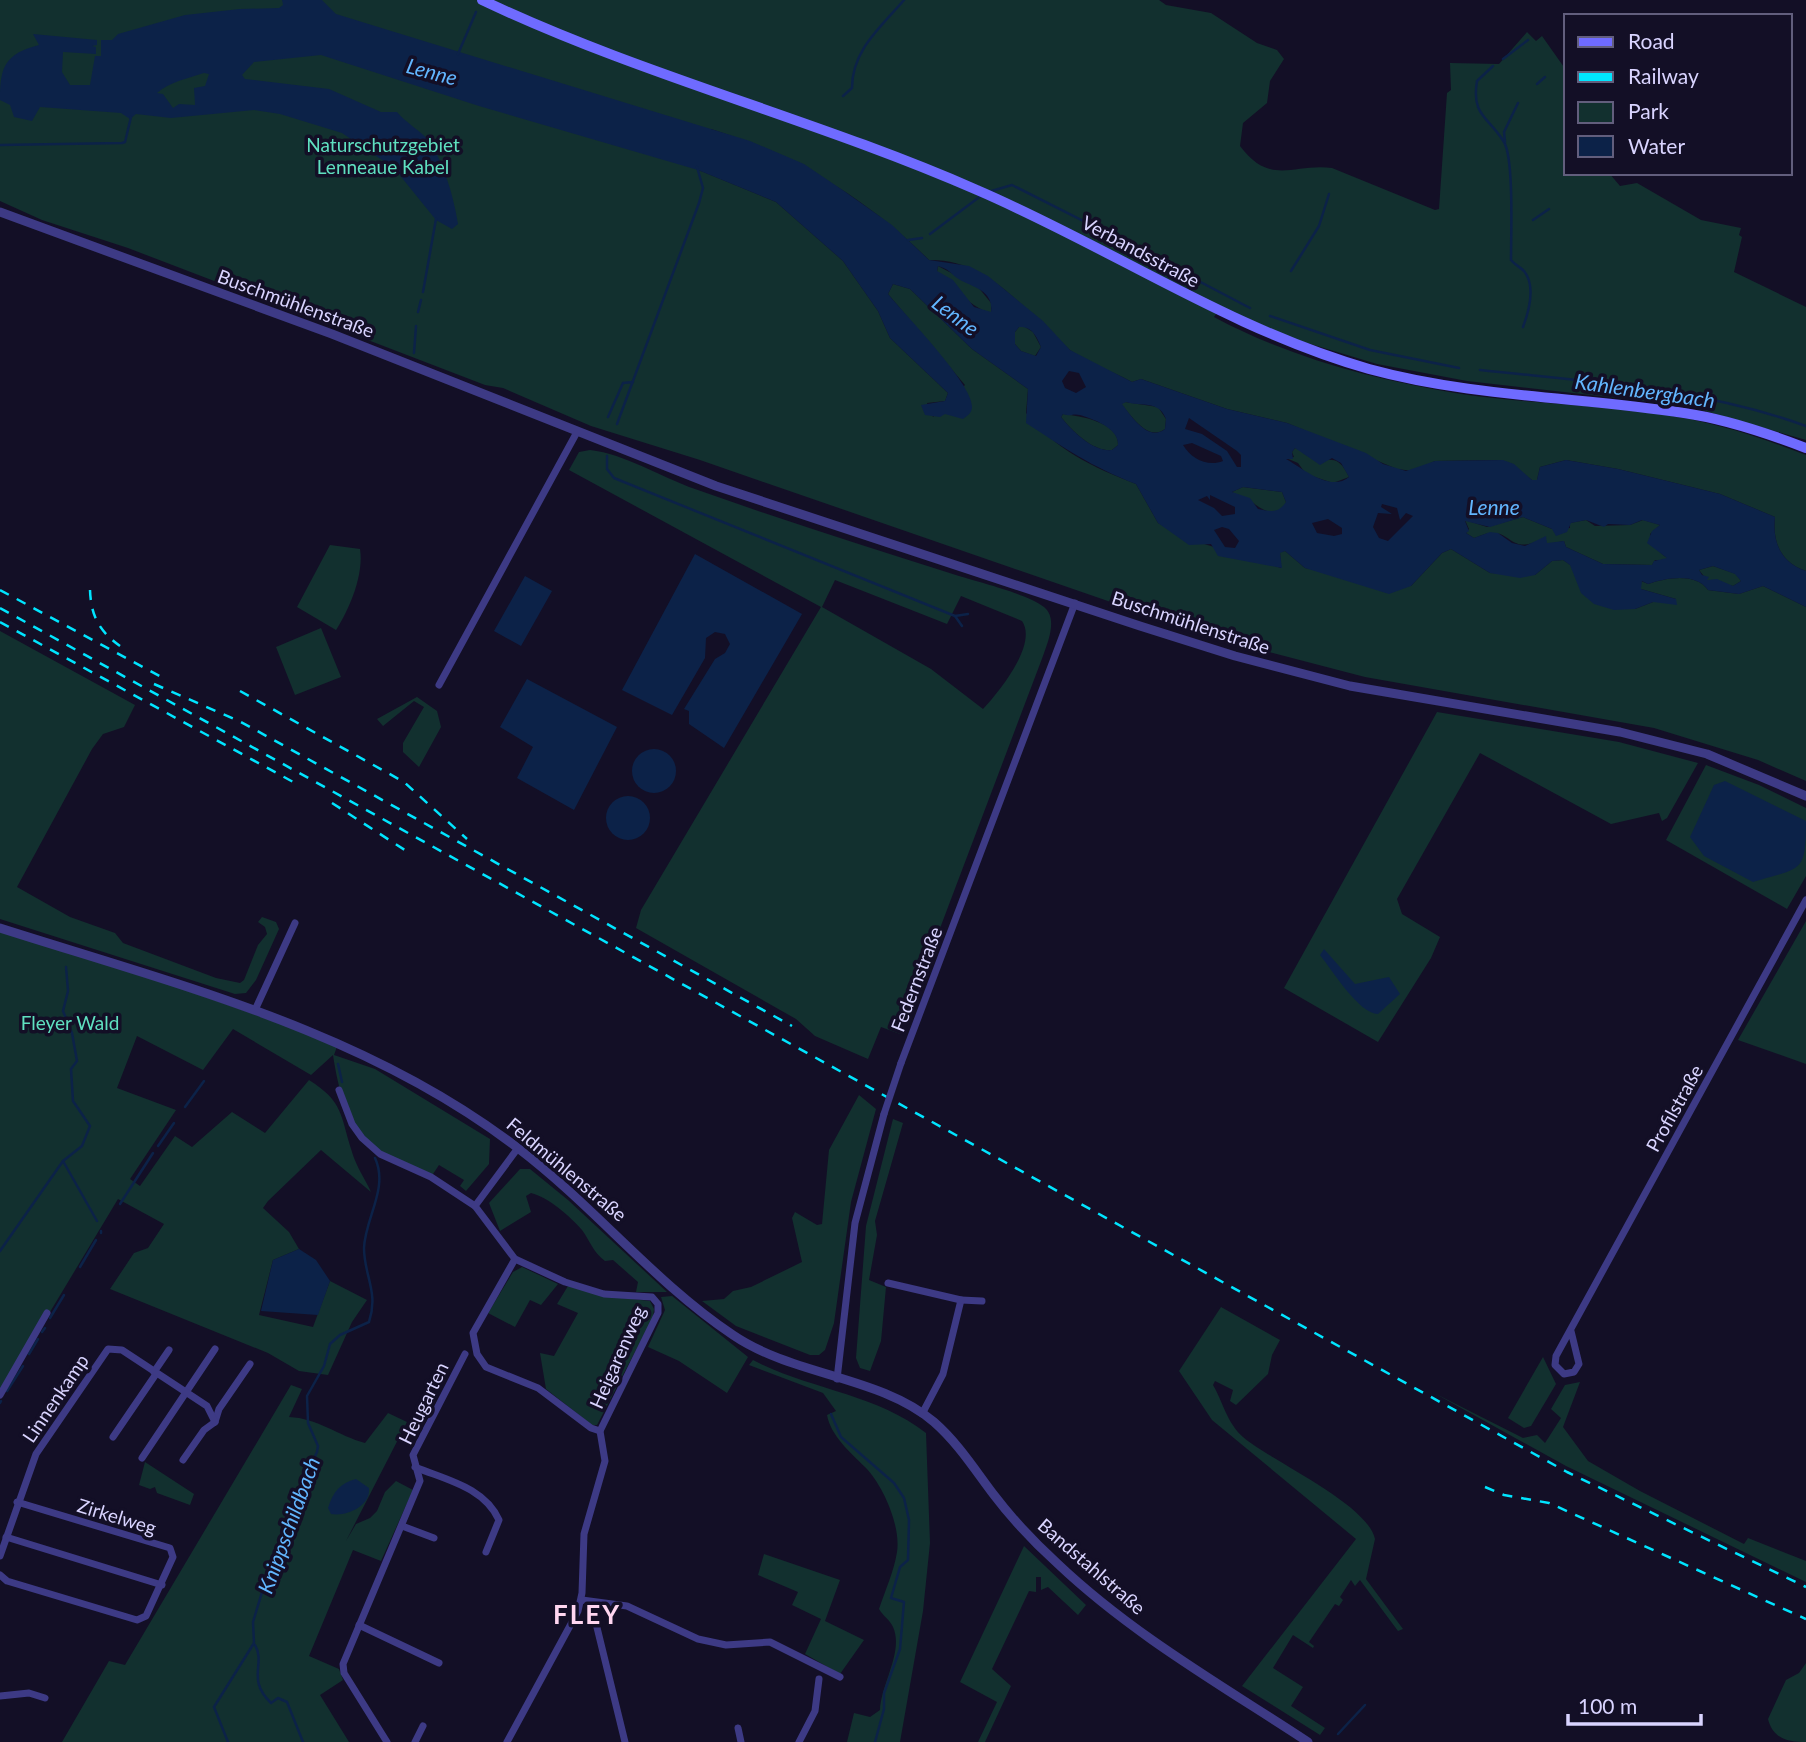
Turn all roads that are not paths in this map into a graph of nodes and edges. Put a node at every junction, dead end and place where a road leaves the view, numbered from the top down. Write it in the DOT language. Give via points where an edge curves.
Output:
graph roads {
  1 [pos="482,0"];
  2 [pos="0,212"];
  3 [pos="577,432"];
  4 [pos="1806,448"];
  5 [pos="1075,603"];
  6 [pos="439,685"];
  7 [pos="1806,796"];
  8 [pos="1806,900"];
  9 [pos="295,923"];
  10 [pos="0,928"];
  11 [pos="256,1010"];
  12 [pos="339,1090"];
  13 [pos="518,1148"];
  14 [pos="475,1206"];
  15 [pos="516,1259"];
  16 [pos="888,1283"];
  17 [pos="961,1300"];
  18 [pos="982,1301"];
  19 [pos="47,1313"];
  20 [pos="1571,1331"];
  21 [pos="215,1349"];
  22 [pos="169,1350"];
  23 [pos="465,1354"];
  24 [pos="250,1364"];
  25 [pos="155,1373"];
  26 [pos="837,1379"];
  27 [pos="185,1392"];
  28 [pos="0,1395"];
  29 [pos="922,1414"];
  30 [pos="215,1422"];
  31 [pos="600,1431"];
  32 [pos="113,1437"];
  33 [pos="142,1458"];
  34 [pos="183,1460"];
  35 [pos="414,1467"];
  36 [pos="18,1502"];
  37 [pos="402,1525"];
  38 [pos="6,1537"];
  39 [pos="434,1538"];
  40 [pos="486,1552"];
  41 [pos="0,1556"];
  42 [pos="0,1575"];
  43 [pos="162,1585"];
  44 [pos="582,1600"];
  45 [pos="591,1602"];
  46 [pos="359,1625"];
  47 [pos="439,1663"];
  48 [pos="839,1677"];
  49 [pos="819,1679"];
  50 [pos="0,1696"];
  51 [pos="45,1698"];
  52 [pos="423,1726"];
  53 [pos="737,1728"];
  54 [pos="387,1742"];
  55 [pos="415,1742"];
  56 [pos="507,1742"];
  57 [pos="625,1742"];
  58 [pos="741,1742"];
  59 [pos="799,1742"];
  60 [pos="1308,1742"];
  1 -- 4 [label="main road, Verbandsstraße" via="596,48 975,189 1245,325 1371,369 1462,387 1687,413"];
  2 -- 3 [label="street, Buschmühlenstraße" via="332,334"];
  3 -- 5 [label="street, Buschmühlenstraße" via="716,486"];
  3 -- 6 [label="street"];
  5 -- 7 [label="street, Buschmühlenstraße" via="1294,673 1620,732 1707,754"];
  5 -- 26 [label="street, Federnstraße, bridge" via="884,1114 855,1223"];
  8 -- 20 [label="street, Profilstraße"];
  9 -- 11 [label="street"];
  10 -- 11 [label="street, Feldmühlenstraße"];
  11 -- 13 [label="street, Feldmühlenstraße" via="380,1063"];
  12 -- 14 [label="street" via="352,1124 380,1154 431,1177"];
  13 -- 14 [label="street"];
  13 -- 26 [label="street, Feldmühlenstraße" via="710,1320 756,1350"];
  14 -- 15 [label="street"];
  15 -- 31 [label="street" via="473,1333 477,1354 486,1367 538,1388"];
  15 -- 31 [label="street, Heigarenweg" via="604,1294 654,1299 658,1313"];
  16 -- 17 [label="street"];
  17 -- 18 [label="street"];
  17 -- 29 [label="street" via="943,1374"];
  19 -- 28 [label="street"];
  20 -- 20 [label="street, Profilstraße" via="1555,1360 1564,1374 1574,1372 1579,1364"];
  21 -- 27 [label="street"];
  22 -- 25 [label="street"];
  23 -- 35 [label="street, Heugarten" via="413,1455"];
  24 -- 30 [label="street"];
  25 -- 27 [label="street, Linnenkamp"];
  25 -- 32 [label="street"];
  25 -- 36 [label="street, Linnenkamp" via="118,1348 106,1351 36,1454"];
  26 -- 29 [label="street, Bandstahlstraße" via="878,1392"];
  27 -- 30 [label="street, Linnenkamp" via="206,1406"];
  27 -- 33 [label="street"];
  29 -- 60 [label="street, Bandstahlstraße" via="953,1441 1035,1542 1079,1583 1167,1651"];
  30 -- 34 [label="street"];
  31 -- 44 [label="street, Heigarenweg" via="605,1461 584,1534"];
  35 -- 37 [label="street, Heugarten" via="420,1481"];
  35 -- 40 [label="street, Heugarten" via="482,1495 493,1507 499,1520"];
  36 -- 38 [label="street, Linnenkamp"];
  36 -- 43 [label="street, Zirkelweg" via="170,1549 173,1557"];
  37 -- 39 [label="street"];
  37 -- 46 [label="street, Heugarten"];
  38 -- 41 [label="street, Linnenkamp"];
  38 -- 43 [label="street"];
  42 -- 43 [label="street, Zirkelweg" via="7,1581 137,1620 146,1616"];
  44 -- 45 [label="street"];
  44 -- 56 [label="street, Heigarenweg"];
  45 -- 48 [label="street" via="627,1606 698,1639 747,1646 771,1642"];
  45 -- 57 [label="street"];
  46 -- 47 [label="street"];
  46 -- 54 [label="street, Heugarten" via="343,1664 344,1673"];
  49 -- 59 [label="street" via="815,1711"];
  50 -- 51 [label="street" via="29,1693"];
  52 -- 55 [label="street"];
  53 -- 58 [label="street"];
}
